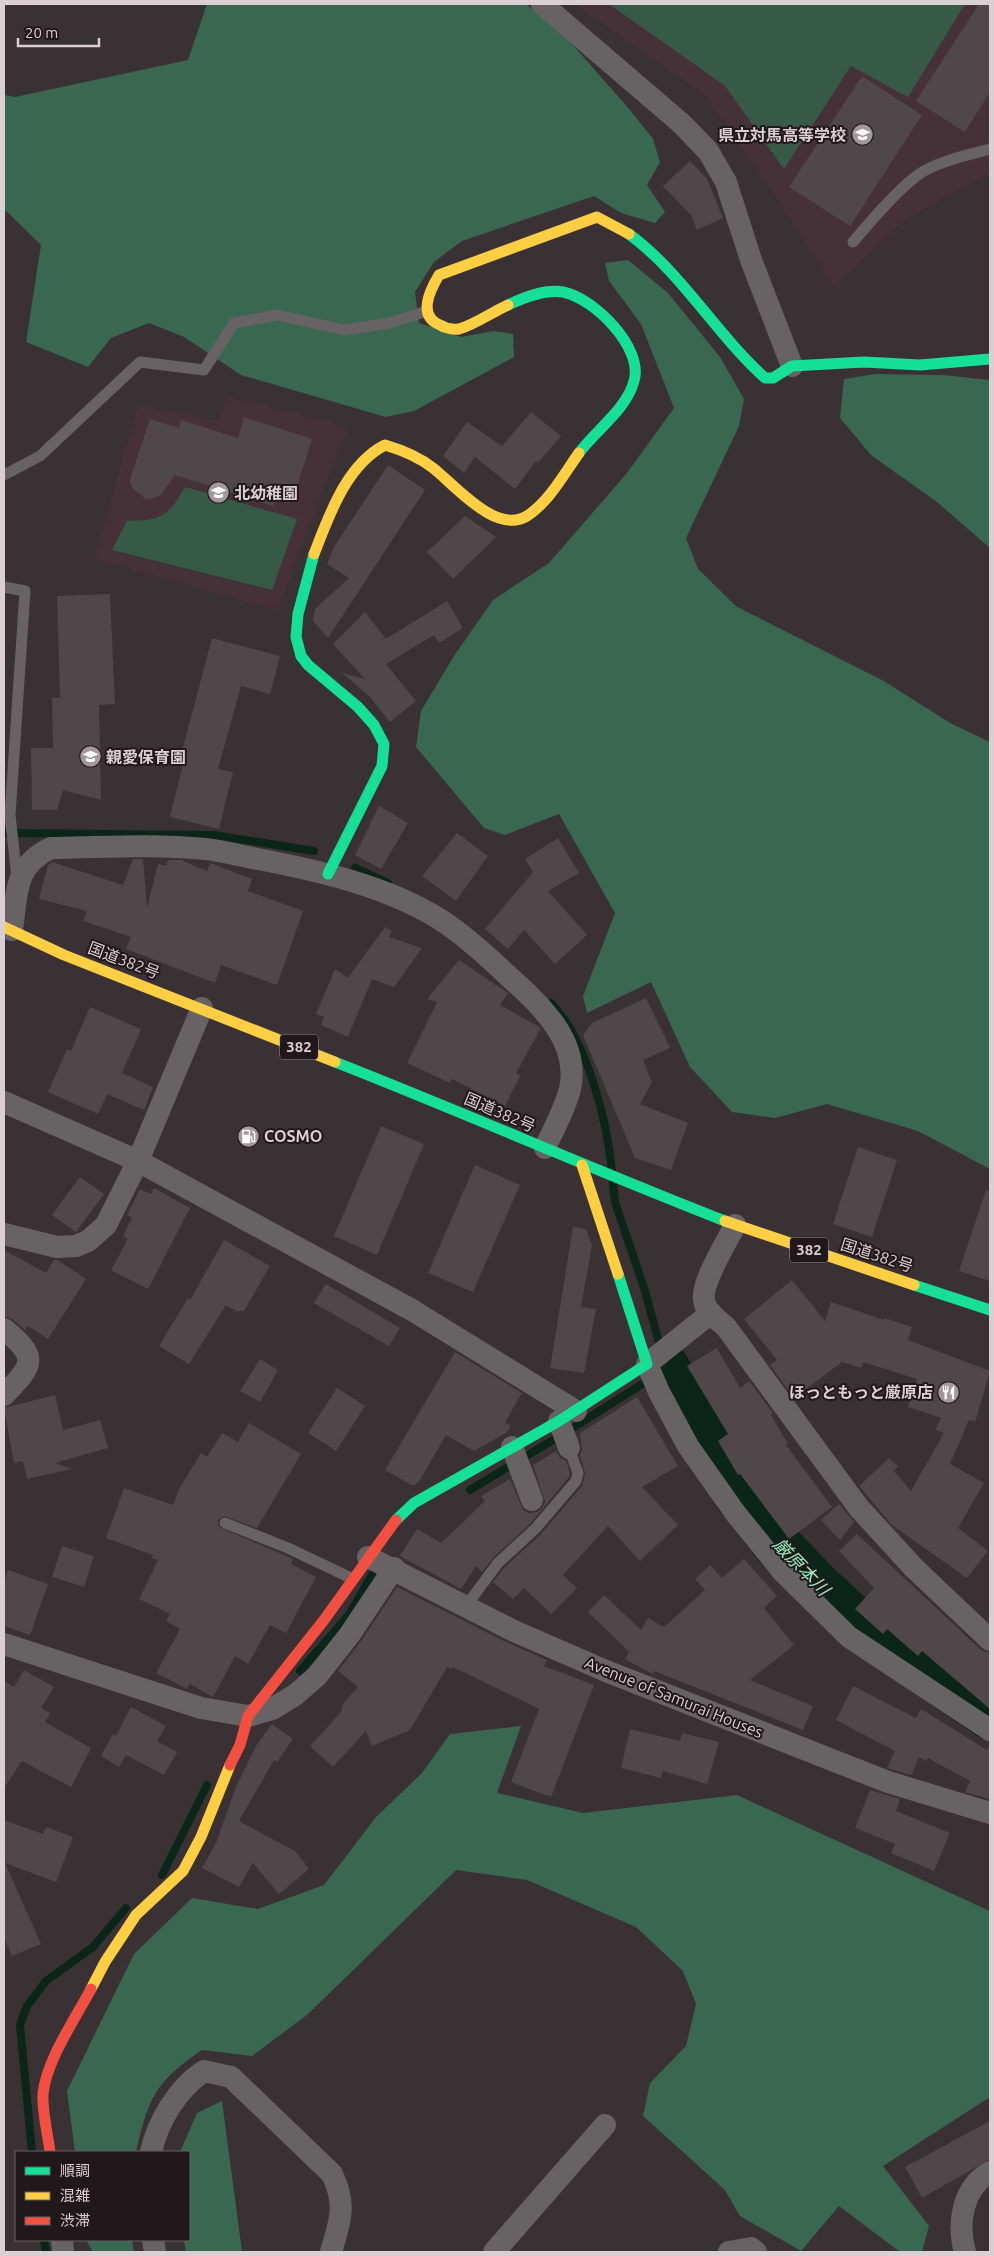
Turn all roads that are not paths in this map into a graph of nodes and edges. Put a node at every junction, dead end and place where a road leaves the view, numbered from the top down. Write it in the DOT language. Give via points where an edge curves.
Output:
graph roads {
  1 [pos="542,4"];
  2 [pos="990,149"];
  3 [pos="853,242"];
  4 [pos="427,312"];
  5 [pos="990,359"];
  6 [pos="792,366"];
  7 [pos="4,475"];
  8 [pos="4,587"];
  9 [pos="328,874"];
  10 [pos="18,882"];
  11 [pos="8,928"];
  12 [pos="202,1008"];
  13 [pos="4,1102"];
  14 [pos="544,1148"];
  15 [pos="138,1161"];
  16 [pos="582,1165"];
  17 [pos="735,1225"];
  18 [pos="4,1234"];
  19 [pos="990,1310"];
  20 [pos="711,1313"];
  21 [pos="4,1329"];
  22 [pos="655,1360"];
  23 [pos="4,1395"];
  24 [pos="567,1427"];
  25 [pos="515,1458"];
  26 [pos="532,1500"];
  27 [pos="225,1523"];
  28 [pos="368,1557"];
  29 [pos="394,1568"];
  30 [pos="360,1590"];
  31 [pos="466,1606"];
  32 [pos="990,1640"];
  33 [pos="4,1644"];
  34 [pos="248,1716"];
  35 [pos="990,1730"];
  36 [pos="990,1814"];
  37 [pos="605,2125"];
  38 [pos="50,2151"];
  39 [pos="151,2151"];
  40 [pos="990,2172"];
  41 [pos="331,2252"];
  42 [pos="494,2252"];
  43 [pos="729,2252"];
  44 [pos="756,2252"];
  45 [pos="965,2252"];
  1 -- 6 [label="street" via="682,124 708,152 726,182 751,260"];
  2 -- 3 [label="lane" via="923,172 884,207"];
  4 -- 6 [label="main road" via="431,286 440,275 597,217 617,224 651,248 727,341 759,374 773,378"];
  4 -- 7 [label="lane" via="390,323 344,330 277,315 234,323 204,370 140,362 40,456"];
  4 -- 9 [label="main road" via="434,323 444,329 458,329 540,292 574,294 592,304 630,350 636,367 634,382 622,403 566,472 530,514 519,520 498,518 466,497 432,467 399,448 386,445 373,451 359,465 318,541 305,575 297,630 302,656 349,698 376,729 385,749 382,766"];
  5 -- 6 [label="main road" via="920,365 864,362"];
  8 -- 10 [label="lane" via="25,591 10,815"];
  9 -- 10 [label="street" via="207,849 144,846 51,848 25,866"];
  9 -- 14 [label="street" via="396,897 440,920 478,948 525,990 556,1026 568,1046 570,1089"];
  10 -- 11 [label="street"];
  11 -- 12 [label="main road, 国道382号 / 382" via="64,954"];
  12 -- 14 [label="main road, 国道382号 / 382"];
  12 -- 15 [label="street"];
  13 -- 15 [label="street"];
  14 -- 16 [label="main road, 国道382号 / 382"];
  15 -- 18 [label="street" via="106,1225 88,1242 58,1247"];
  15 -- 24 [label="street" via="412,1310"];
  16 -- 17 [label="main road, 国道382号 / 382"];
  16 -- 22 [label="main road"];
  17 -- 19 [label="main road, 国道382号 / 382"];
  17 -- 20 [label="street" via="704,1288 704,1302"];
  20 -- 22 [label="street"];
  20 -- 32 [label="street" via="726,1327 859,1508 914,1568"];
  21 -- 23 [label="street" via="27,1350 29,1357 23,1373"];
  22 -- 24 [label="main road"];
  22 -- 35 [label="street" via="659,1392 688,1446 736,1514 783,1572 849,1637"];
  24 -- 25 [label="main road"];
  24 -- 31 [label="lane" via="578,1472 576,1480 535,1529 498,1563"];
  25 -- 26 [label="street"];
  25 -- 28 [label="main road" via="414,1503 402,1513"];
  27 -- 30 [label="lane" via="288,1548"];
  28 -- 29 [label="street, Avenue of Samurai Houses"];
  28 -- 30 [label="main road"];
  29 -- 30 [label="street"];
  29 -- 31 [label="street, Avenue of Samurai Houses"];
  30 -- 34 [label="street" via="350,1634 317,1676 296,1695 272,1709"];
  31 -- 36 [label="street, Avenue of Samurai Houses" via="514,1631 700,1708 888,1782"];
  33 -- 34 [label="street" via="202,1708"];
  34 -- 38 [label="main road" via="240,1745 222,1781 202,1837 183,1870 136,1915 105,1962 53,2061 43,2096"];
  37 -- 42 [label="street"];
  39 -- 41 [label="street" via="167,2112 192,2079 204,2071 231,2077 332,2174 342,2203"];
  40 -- 45 [label="street" via="973,2188 964,2204 960,2236"];
  43 -- 44 [label="street" via="751,2248"];
}
